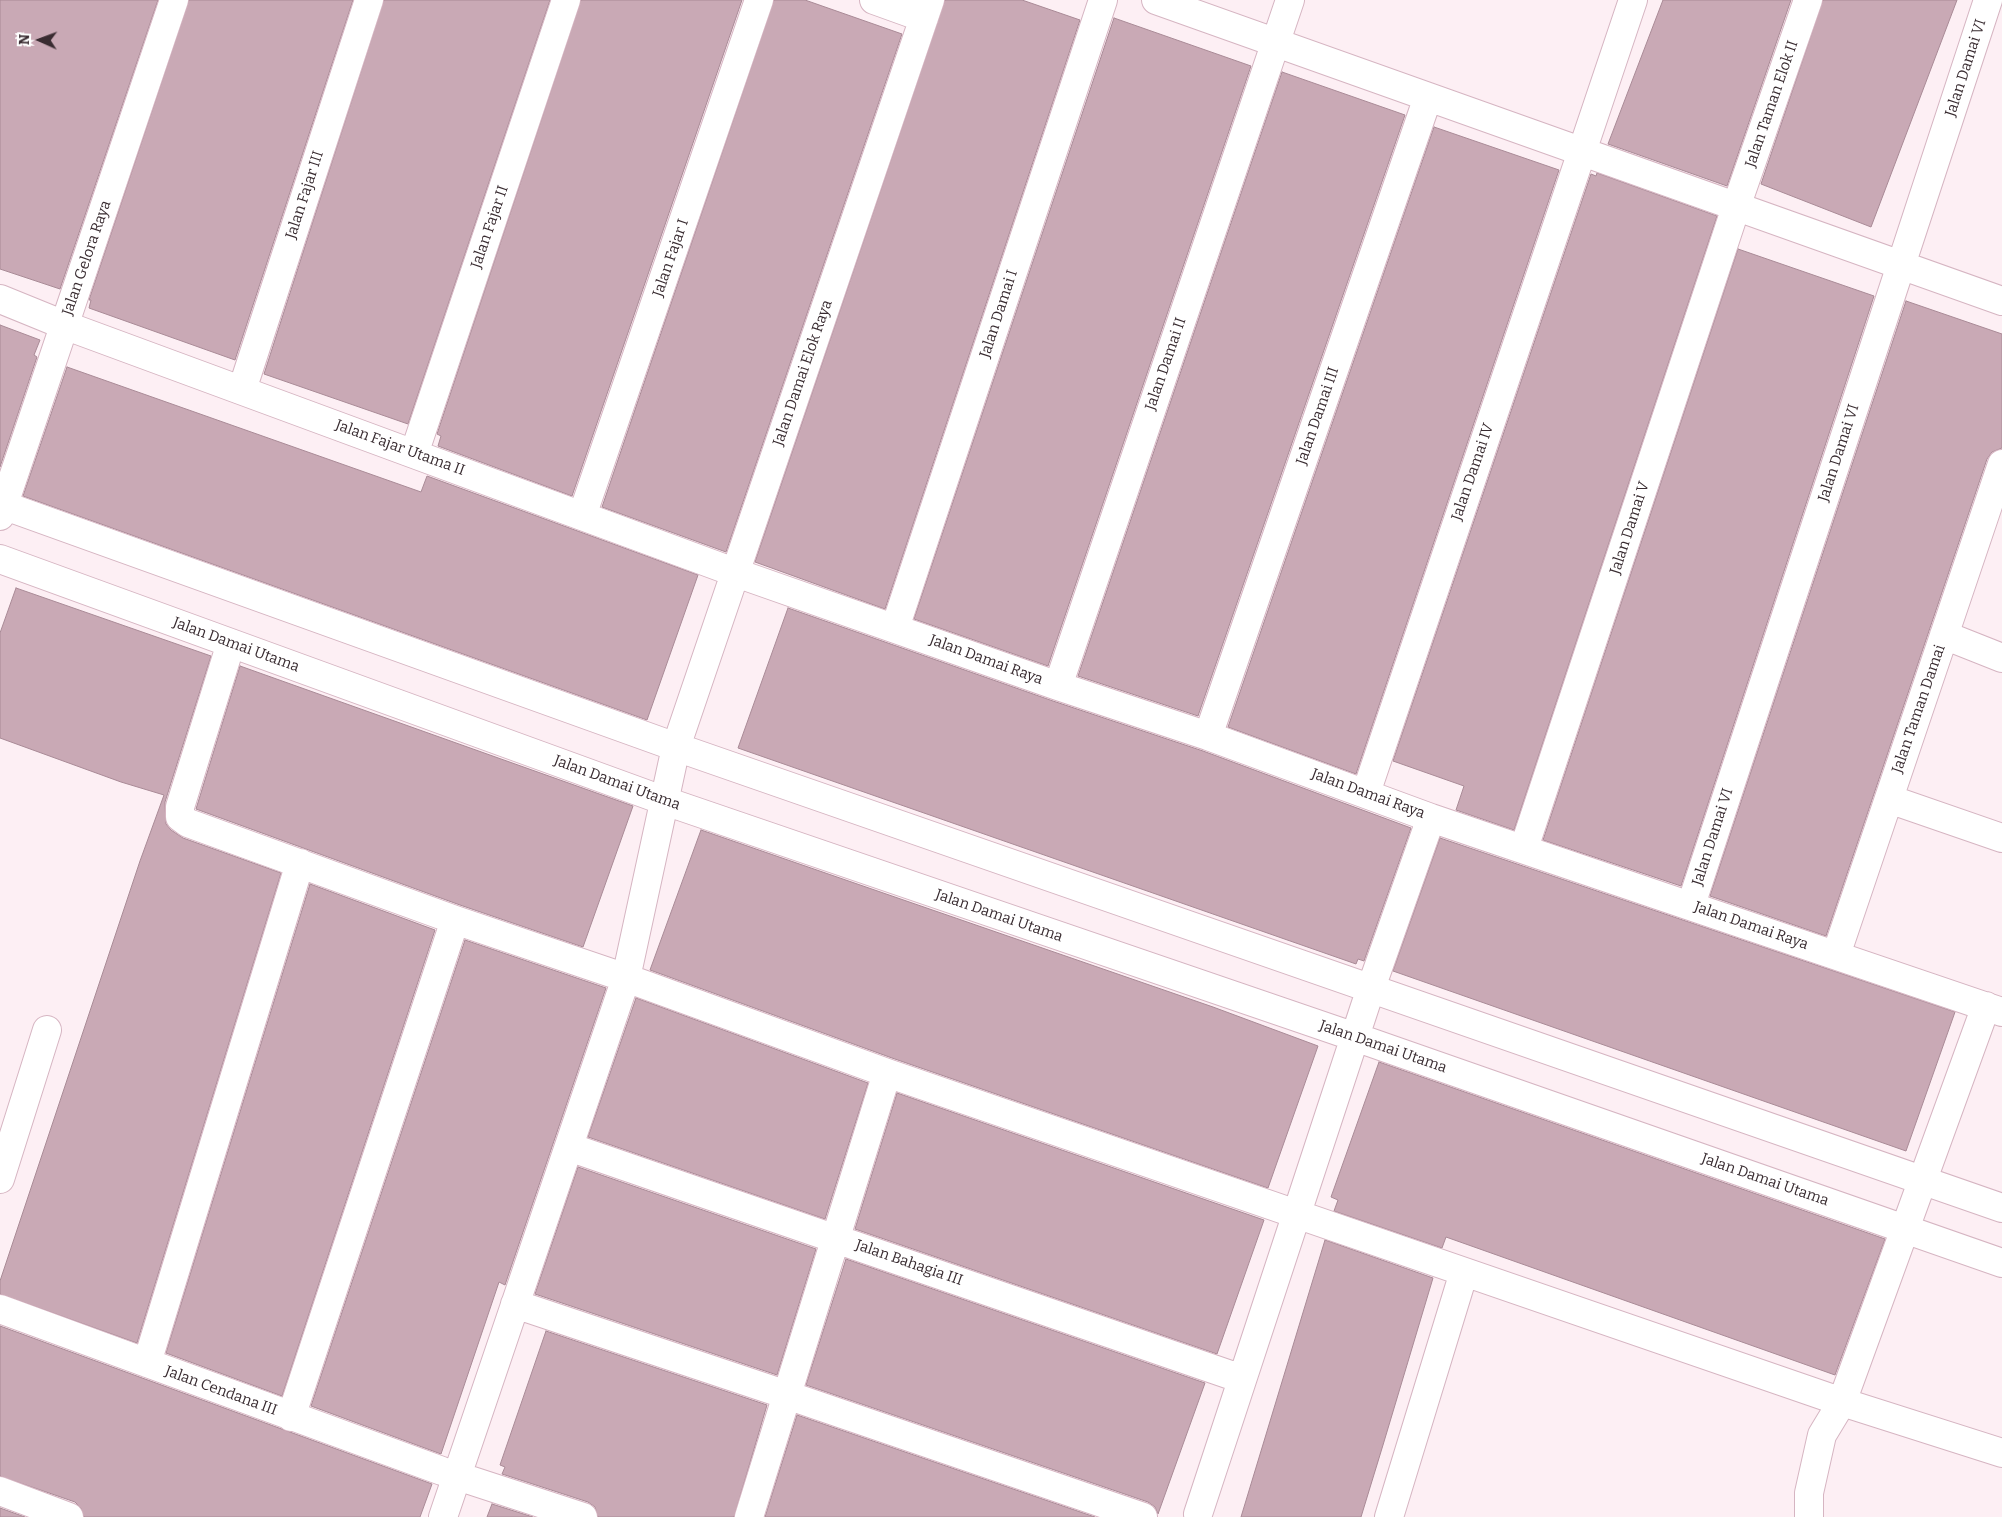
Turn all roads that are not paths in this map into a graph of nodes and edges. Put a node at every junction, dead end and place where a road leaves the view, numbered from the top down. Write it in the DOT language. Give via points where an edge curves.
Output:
graph roads {
  1 [pos="174,0"];
  2 [pos="369,0"];
  3 [pos="566,0"];
  4 [pos="759,0"];
  5 [pos="874,0"];
  6 [pos="1103,0"];
  7 [pos="1156,0"];
  8 [pos="1290,0"];
  9 [pos="1633,0"];
  10 [pos="1808,0"];
  11 [pos="1988,0"];
  12 [pos="927,9"];
  13 [pos="1274,42"];
  14 [pos="1428,97"];
  15 [pos="1581,151"];
  16 [pos="1736,207"];
  17 [pos="1901,265"];
  18 [pos="0,299"];
  19 [pos="2002,301"];
  20 [pos="64,325"];
  21 [pos="242,390"];
  22 [pos="414,454"];
  23 [pos="2002,464"];
  24 [pos="1,509"];
  25 [pos="582,516"];
  26 [pos="0,559"];
  27 [pos="735,572"];
  28 [pos="895,628"];
  29 [pos="1944,635"];
  30 [pos="231,643"];
  31 [pos="2002,658"];
  32 [pos="1058,686"];
  33 [pos="1208,736"];
  34 [pos="676,747"];
  35 [pos="1366,793"];
  36 [pos="1889,800"];
  37 [pos="664,801"];
  38 [pos="1431,818"];
  39 [pos="2002,838"];
  40 [pos="1524,848"];
  41 [pos="300,863"];
  42 [pos="1691,905"];
  43 [pos="455,920"];
  44 [pos="1836,955"];
  45 [pos="626,978"];
  46 [pos="1371,988"];
  47 [pos="1994,1009"];
  48 [pos="47,1030"];
  49 [pos="1355,1037"];
  50 [pos="888,1073"];
  51 [pos="572,1148"];
  52 [pos="0,1179"];
  53 [pos="1923,1180"];
  54 [pos="2002,1208"];
  55 [pos="1296,1214"];
  56 [pos="1905,1229"];
  57 [pos="836,1238"];
  58 [pos="2002,1263"];
  59 [pos="1464,1272"];
  60 [pos="515,1304"];
  61 [pos="0,1309"];
  62 [pos="147,1363"];
  63 [pos="1242,1379"];
  64 [pos="787,1395"];
  65 [pos="1842,1402"];
  66 [pos="291,1417"];
  67 [pos="2002,1453"];
  68 [pos="455,1476"];
  69 [pos="0,1491"];
  70 [pos="1198,1514"];
  71 [pos="69,1517"];
  72 [pos="442,1517"];
  73 [pos="583,1517"];
  74 [pos="749,1517"];
  75 [pos="1143,1517"];
  76 [pos="1389,1517"];
  77 [pos="1809,1517"];
  1 -- 20 [label="street, Jalan Gelora Raya"];
  2 -- 21 [label="street, Jalan Fajar III"];
  3 -- 22 [label="street, Jalan Fajar II"];
  4 -- 25 [label="street, Jalan Fajar I"];
  5 -- 12 [label="street"];
  6 -- 28 [label="street, Jalan Damai I"];
  7 -- 13 [label="street"];
  8 -- 13 [label="street, Jalan Damai II"];
  9 -- 15 [label="street, Jalan Damai IV"];
  10 -- 16 [label="street, Jalan Taman Elok II"];
  11 -- 17 [label="street, Jalan Damai VI"];
  12 -- 27 [label="street, Jalan Damai Elok Raya"];
  13 -- 14 [label="street"];
  13 -- 32 [label="street, Jalan Damai II"];
  14 -- 15 [label="street"];
  14 -- 33 [label="street, Jalan Damai III"];
  15 -- 16 [label="street"];
  15 -- 35 [label="street, Jalan Damai IV"];
  16 -- 17 [label="street"];
  16 -- 40 [label="street, Jalan Damai V"];
  17 -- 19 [label="street"];
  17 -- 42 [label="street, Jalan Damai VI"];
  18 -- 20 [label="street, Jalan Fajar Utama II"];
  20 -- 21 [label="street, Jalan Fajar Utama II"];
  20 -- 24 [label="street, Jalan Gelora Raya"];
  21 -- 22 [label="street, Jalan Fajar Utama II"];
  22 -- 25 [label="street, Jalan Fajar Utama II"];
  23 -- 29 [label="street, Jalan Taman Damai"];
  24 -- 34 [label="street"];
  25 -- 27 [label="street, Jalan Fajar Utama II"];
  26 -- 30 [label="street, Jalan Damai Utama"];
  27 -- 28 [label="street, Jalan Damai Raya"];
  27 -- 34 [label="street, Jalan Damai Elok Raya"];
  28 -- 32 [label="street, Jalan Damai Raya"];
  29 -- 31 [label="street"];
  29 -- 36 [label="street, Jalan Taman Damai"];
  30 -- 37 [label="street, Jalan Damai Utama"];
  30 -- 41 [label="street" via="180,807 180,817 188,823"];
  32 -- 33 [label="street, Jalan Damai Raya"];
  33 -- 35 [label="street, Jalan Damai Raya"];
  34 -- 37 [label="street, Jalan Damai Elok Raya"];
  34 -- 46 [label="street"];
  35 -- 38 [label="street, Jalan Damai Raya"];
  36 -- 39 [label="street"];
  36 -- 44 [label="street, Jalan Taman Damai"];
  37 -- 45 [label="street, Jalan Damai Elok Raya"];
  37 -- 49 [label="street, Jalan Damai Utama"];
  38 -- 40 [label="street, Jalan Damai Raya"];
  38 -- 46 [label="street"];
  40 -- 42 [label="street, Jalan Damai Raya"];
  41 -- 43 [label="street"];
  41 -- 62 [label="street"];
  42 -- 44 [label="street, Jalan Damai Raya"];
  43 -- 45 [label="street"];
  43 -- 66 [label="street"];
  44 -- 47 [label="street, Jalan Damai Raya"];
  45 -- 50 [label="street"];
  45 -- 51 [label="street, Jalan Damai Elok Raya"];
  46 -- 49 [label="street"];
  46 -- 53 [label="street"];
  47 -- 53 [label="street"];
  48 -- 52 [label="street"];
  49 -- 55 [label="street"];
  49 -- 56 [label="street, Jalan Damai Utama"];
  50 -- 55 [label="street"];
  50 -- 57 [label="street"];
  51 -- 57 [label="street, Jalan Bahagia III"];
  51 -- 60 [label="street, Jalan Damai Elok Raya"];
  53 -- 54 [label="street"];
  53 -- 56 [label="street"];
  55 -- 59 [label="street"];
  55 -- 63 [label="street"];
  56 -- 58 [label="street, Jalan Damai Utama"];
  56 -- 65 [label="street"];
  57 -- 63 [label="street, Jalan Bahagia III"];
  57 -- 64 [label="street"];
  59 -- 65 [label="street"];
  59 -- 76 [label="street"];
  60 -- 64 [label="street"];
  60 -- 68 [label="street, Jalan Damai Elok Raya"];
  61 -- 62 [label="street, Jalan Cendana III"];
  62 -- 66 [label="street, Jalan Cendana III"];
  63 -- 70 [label="street"];
  64 -- 74 [label="street"];
  64 -- 75 [label="street"];
  65 -- 67 [label="street"];
  65 -- 77 [label="street" via="1822,1434 1809,1493"];
  66 -- 68 [label="street, Jalan Cendana III"];
  68 -- 72 [label="street, Jalan Damai Elok Raya"];
  68 -- 73 [label="street, Jalan Cendana III"];
  69 -- 71 [label="street"];
}
